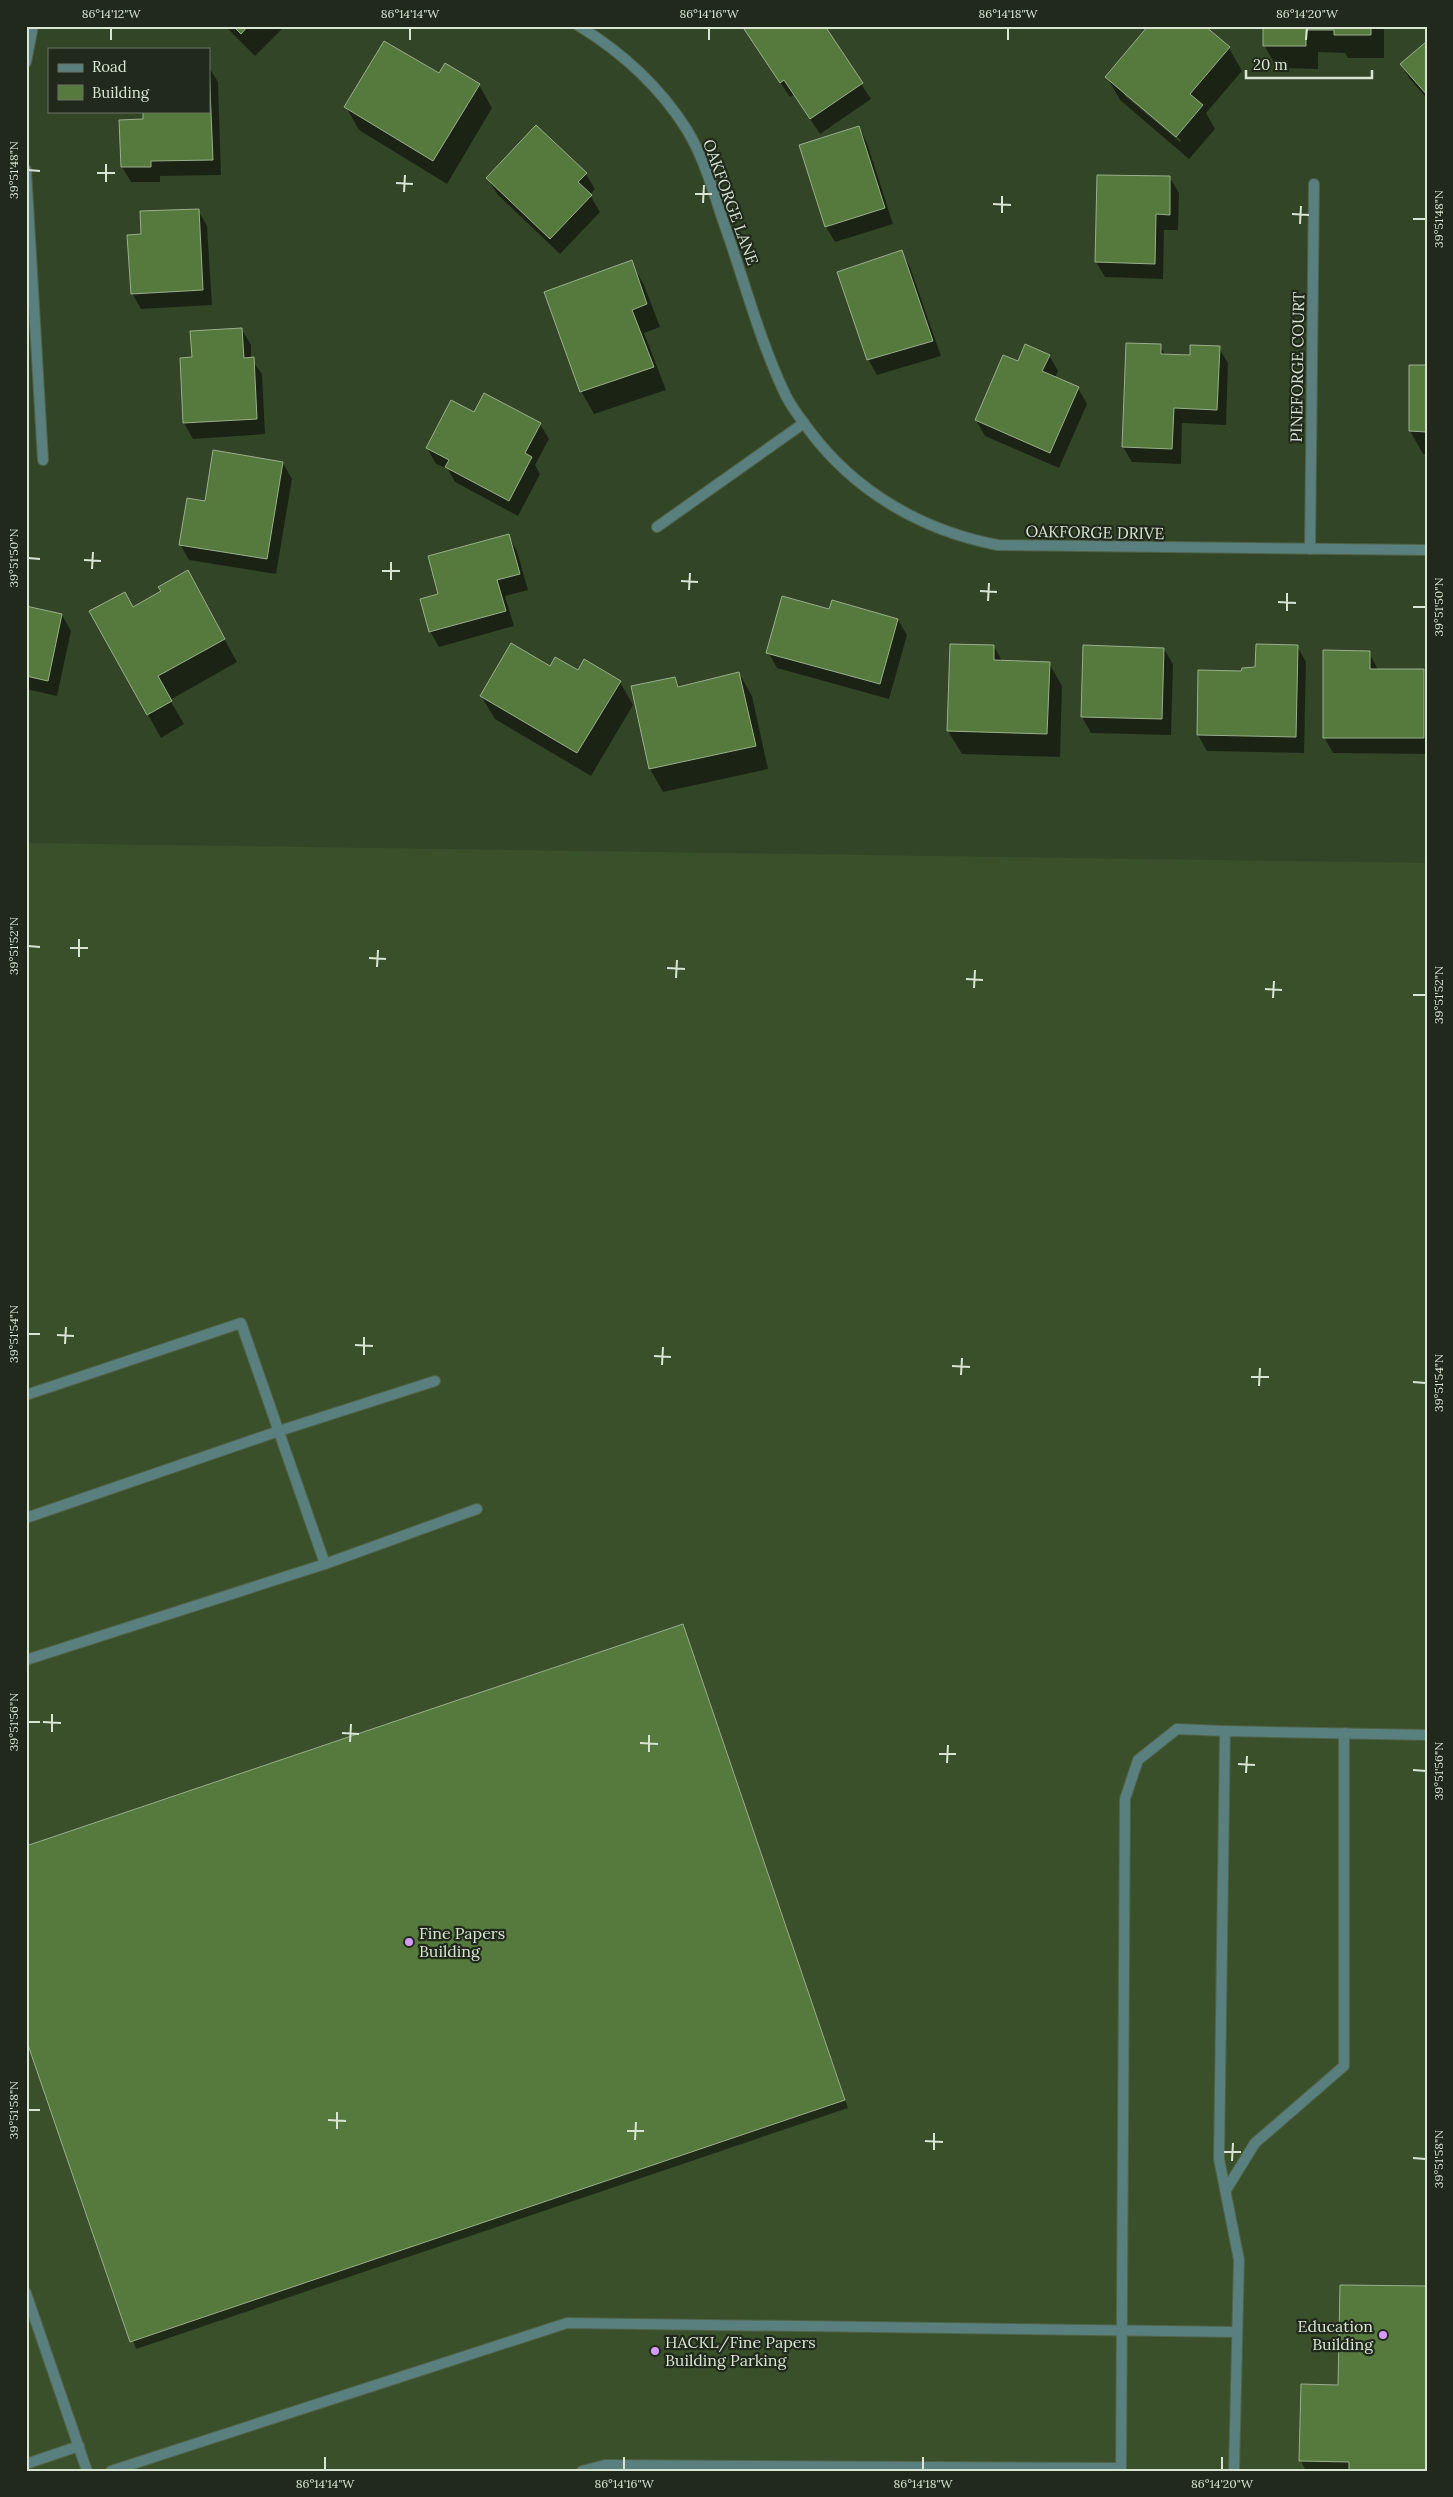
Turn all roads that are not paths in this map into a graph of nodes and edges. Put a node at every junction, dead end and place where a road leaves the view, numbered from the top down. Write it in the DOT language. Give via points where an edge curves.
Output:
graph roads {
  1 [pos="33,26"];
  2 [pos="579,26"];
  3 [pos="26,62"];
  4 [pos="26,170"];
  5 [pos="1314,184"];
  6 [pos="804,423"];
  7 [pos="43,460"];
  8 [pos="657,527"];
  9 [pos="1310,549"];
  10 [pos="1427,550"];
  11 [pos="435,1381"];
  12 [pos="26,1395"];
  13 [pos="279,1431"];
  14 [pos="477,1509"];
  15 [pos="26,1518"];
  16 [pos="325,1564"];
  17 [pos="26,1660"];
  18 [pos="1225,1730"];
  19 [pos="1344,1733"];
  20 [pos="1427,1735"];
  21 [pos="1226,2190"];
  22 [pos="26,2293"];
  23 [pos="1122,2331"];
  24 [pos="1237,2332"];
  25 [pos="79,2446"];
  26 [pos="26,2464"];
  27 [pos="1121,2470"];
  28 [pos="87,2471"];
  29 [pos="111,2471"];
  30 [pos="582,2471"];
  31 [pos="1234,2471"];
  1 -- 3 [label="street"];
  2 -- 6 [label="street, OAKFORGE LANE" via="639,70 666,100 688,132 705,171 776,375"];
  4 -- 7 [label="street"];
  5 -- 9 [label="street, PINEFORGE COURT"];
  6 -- 8 [label="street"];
  6 -- 9 [label="street, OAKFORGE DRIVE" via="828,456 857,482 923,522 960,537 998,545 1037,547"];
  9 -- 10 [label="street, OAKFORGE DRIVE"];
  11 -- 13 [label="street"];
  12 -- 13 [label="street" via="241,1323"];
  13 -- 15 [label="street"];
  13 -- 16 [label="street"];
  14 -- 16 [label="street"];
  16 -- 17 [label="street"];
  18 -- 19 [label="street"];
  18 -- 21 [label="street" via="1219,2159"];
  18 -- 23 [label="street" via="1176,1729 1138,1760 1125,1799"];
  19 -- 20 [label="street"];
  19 -- 21 [label="street" via="1344,2066 1255,2143"];
  21 -- 24 [label="street" via="1239,2260"];
  22 -- 25 [label="street"];
  23 -- 24 [label="street"];
  23 -- 27 [label="street"];
  23 -- 29 [label="street" via="567,2323"];
  24 -- 31 [label="street"];
  25 -- 26 [label="street"];
  25 -- 28 [label="street"];
  27 -- 30 [label="street" via="605,2465"];
}
